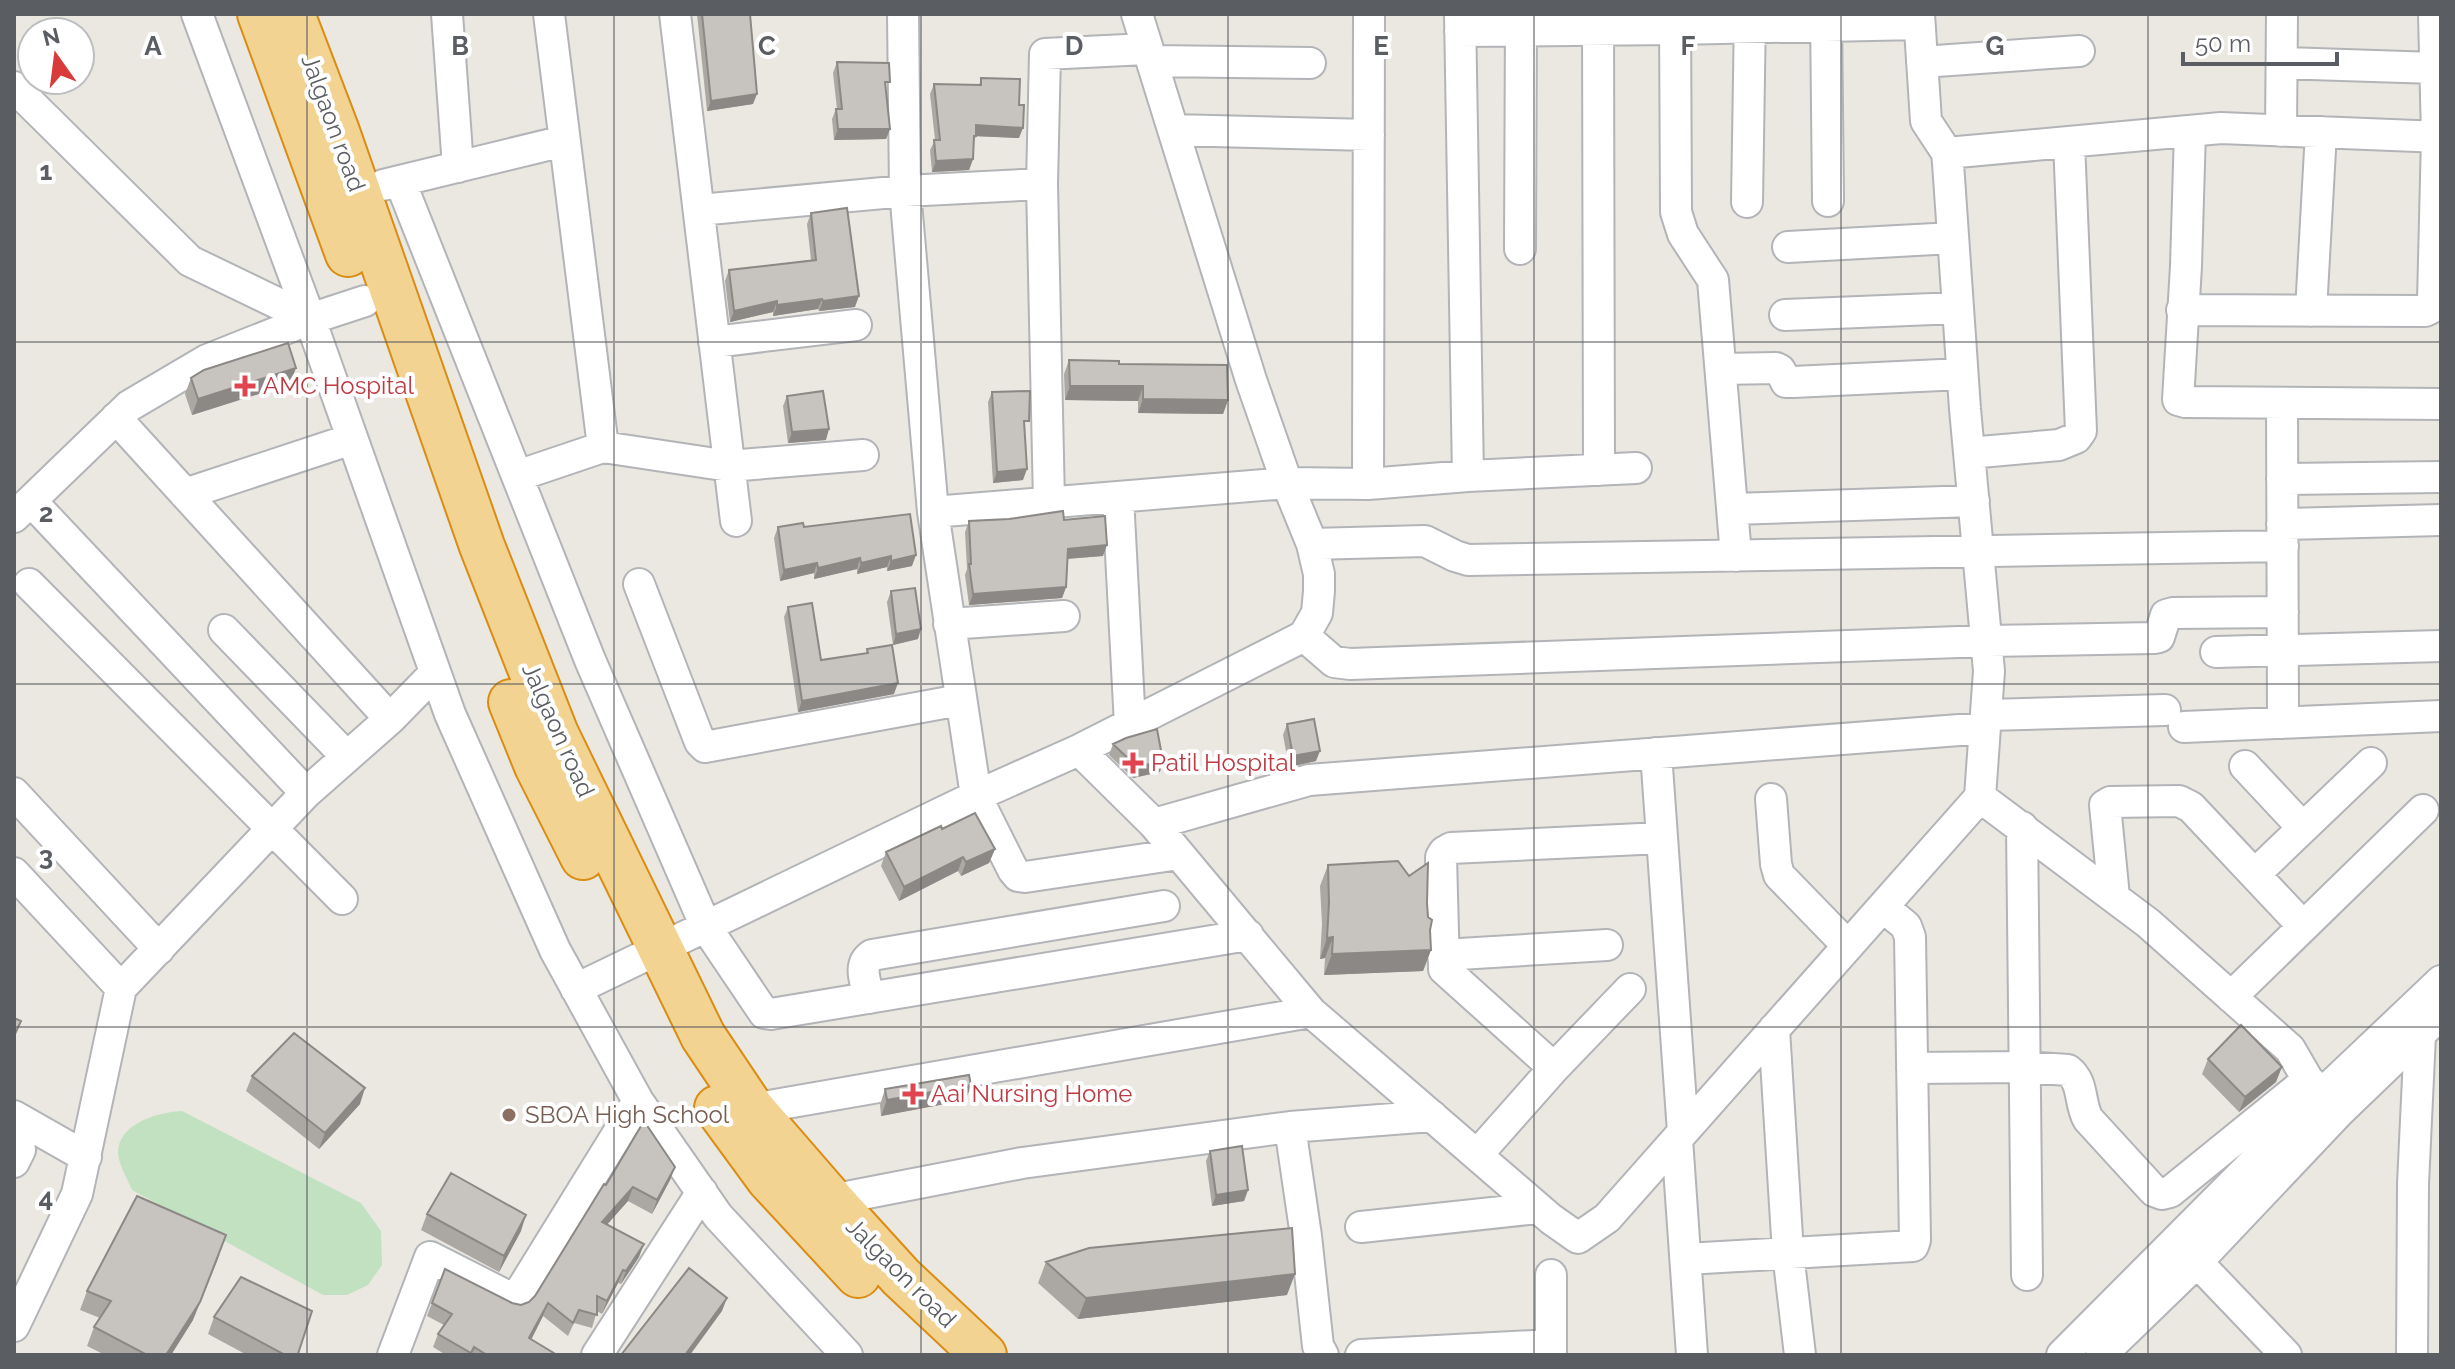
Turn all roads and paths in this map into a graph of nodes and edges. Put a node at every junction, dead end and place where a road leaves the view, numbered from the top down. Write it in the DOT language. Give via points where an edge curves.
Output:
graph roads {
  1 [pos="197,14"];
  2 [pos="260,14"];
  3 [pos="292,14"];
  4 [pos="447,14"];
  5 [pos="549,14"];
  6 [pos="675,14"];
  7 [pos="903,14"];
  8 [pos="1137,14"];
  9 [pos="1369,14"];
  10 [pos="2282,14"];
  11 [pos="2434,14"];
  12 [pos="1919,19"];
  13 [pos="1826,20"];
  14 [pos="1750,21"];
  15 [pos="1460,22"];
  16 [pos="1521,22"];
  17 [pos="1598,22"];
  18 [pos="1675,22"];
  19 [pos="2079,51"];
  20 [pos="1149,55"];
  21 [pos="1922,62"];
  22 [pos="1310,63"];
  23 [pos="2282,63"];
  24 [pos="2435,68"];
  25 [pos="14,87"];
  26 [pos="1173,130"];
  27 [pos="2190,131"];
  28 [pos="2281,131"];
  29 [pos="2321,132"];
  30 [pos="1369,135"];
  31 [pos="2439,137"];
  32 [pos="564,141"];
  33 [pos="2069,142"];
  34 [pos="1947,153"];
  35 [pos="458,167"];
  36 [pos="400,181"];
  37 [pos="1042,184"];
  38 [pos="358,191"];
  39 [pos="905,191"];
  40 [pos="1828,201"];
  41 [pos="1747,202"];
  42 [pos="699,210"];
  43 [pos="1953,238"];
  44 [pos="2438,239"];
  45 [pos="1788,247"];
  46 [pos="1520,249"];
  47 [pos="365,301"];
  48 [pos="1958,308"];
  49 [pos="2182,310"];
  50 [pos="2311,311"];
  51 [pos="1785,315"];
  52 [pos="310,319"];
  53 [pos="856,325"];
  54 [pos="714,342"];
  55 [pos="1721,369"];
  56 [pos="1962,374"];
  57 [pos="2282,403"];
  58 [pos="2441,404"];
  59 [pos="116,418"];
  60 [pos="352,439"];
  61 [pos="603,447"];
  62 [pos="1969,453"];
  63 [pos="863,455"];
  64 [pos="729,466"];
  65 [pos="1636,468"];
  66 [pos="1599,470"];
  67 [pos="517,476"];
  68 [pos="1468,476"];
  69 [pos="2441,477"];
  70 [pos="2282,479"];
  71 [pos="1287,483"];
  72 [pos="1368,484"];
  73 [pos="185,494"];
  74 [pos="1118,497"];
  75 [pos="1974,501"];
  76 [pos="1049,502"];
  77 [pos="23,509"];
  78 [pos="1732,509"];
  79 [pos="933,512"];
  80 [pos="2441,520"];
  81 [pos="736,521"];
  82 [pos="2283,535"];
  83 [pos="1312,544"];
  84 [pos="1978,552"];
  85 [pos="1736,556"];
  86 [pos="29,584"];
  87 [pos="639,584"];
  88 [pos="2283,612"];
  89 [pos="1064,616"];
  90 [pos="949,624"];
  91 [pos="224,630"];
  92 [pos="1304,636"];
  93 [pos="1986,641"];
  94 [pos="2441,646"];
  95 [pos="2283,649"];
  96 [pos="2216,652"];
  97 [pos="435,673"];
  98 [pos="960,700"];
  99 [pos="2441,716"];
  100 [pos="390,719"];
  101 [pos="1985,722"];
  102 [pos="2283,723"];
  103 [pos="1130,725"];
  104 [pos="1079,750"];
  105 [pos="1656,753"];
  106 [pos="347,757"];
  107 [pos="2371,763"];
  108 [pos="2245,766"];
  109 [pos="14,793"];
  110 [pos="306,793"];
  111 [pos="976,796"];
  112 [pos="1980,797"];
  113 [pos="1771,799"];
  114 [pos="2423,810"];
  115 [pos="1154,824"];
  116 [pos="2022,827"];
  117 [pos="2303,828"];
  118 [pos="272,829"];
  119 [pos="1662,838"];
  120 [pos="1179,854"];
  121 [pos="14,873"];
  122 [pos="2255,874"];
  123 [pos="2114,897"];
  124 [pos="342,899"];
  125 [pos="1164,906"];
  126 [pos="1883,907"];
  127 [pos="2303,926"];
  128 [pos="706,927"];
  129 [pos="1248,935"];
  130 [pos="1607,945"];
  131 [pos="1848,946"];
  132 [pos="159,949"];
  133 [pos="648,955"];
  134 [pos="1443,955"];
  135 [pos="2441,981"];
  136 [pos="121,988"];
  137 [pos="576,989"];
  138 [pos="1630,989"];
  139 [pos="2231,997"];
  140 [pos="869,998"];
  141 [pos="1311,1012"];
  142 [pos="2430,1025"];
  143 [pos="1774,1029"];
  144 [pos="2025,1067"];
  145 [pos="1554,1068"];
  146 [pos="1912,1068"];
  147 [pos="2323,1095"];
  148 [pos="638,1101"];
  149 [pos="752,1109"];
  150 [pos="14,1116"];
  151 [pos="1432,1116"];
  152 [pos="1290,1127"];
  153 [pos="1680,1135"];
  154 [pos="14,1141"];
  155 [pos="1477,1155"];
  156 [pos="86,1157"];
  157 [pos="14,1162"];
  158 [pos="702,1192"];
  159 [pos="831,1200"];
  160 [pos="1538,1208"];
  161 [pos="1361,1227"];
  162 [pos="1788,1253"];
  163 [pos="1686,1259"];
  164 [pos="2197,1262"];
  165 [pos="1551,1275"];
  166 [pos="2027,1275"];
  167 [pos="14,1326"];
  168 [pos="406,1350"];
  169 [pos="1551,1350"];
  170 [pos="2066,1354"];
  171 [pos="597,1355"];
  172 [pos="847,1355"];
  173 [pos="941,1355"];
  174 [pos="984,1355"];
  175 [pos="1323,1355"];
  176 [pos="1361,1355"];
  177 [pos="1692,1355"];
  178 [pos="1800,1355"];
  179 [pos="2101,1355"];
  180 [pos="2286,1355"];
  181 [pos="2412,1355"];
  1 -- 52 [label="street"];
  2 -- 47 [label="highway, Jalgaon road"];
  3 -- 38 [label="highway, Jalgaon road"];
  4 -- 35 [label="street"];
  5 -- 32 [label="street"];
  6 -- 42 [label="street"];
  7 -- 39 [label="street"];
  8 -- 20 [label="street"];
  9 -- 30 [label="street"];
  10 -- 23 [label="street"];
  11 -- 24 [label="street"];
  12 -- 13 [label="street"];
  12 -- 21 [label="street"];
  13 -- 14 [label="street"];
  13 -- 40 [label="street"];
  14 -- 18 [label="street"];
  14 -- 41 [label="street"];
  15 -- 16 [label="street"];
  15 -- 68 [label="street"];
  16 -- 17 [label="street"];
  16 -- 46 [label="street"];
  17 -- 18 [label="street"];
  17 -- 66 [label="street"];
  18 -- 55 [label="street" via="1676,212 1683,234 1713,280"];
  19 -- 21 [label="street"];
  20 -- 22 [label="street"];
  20 -- 26 [label="street"];
  20 -- 37 [label="street" via="1045,54"];
  21 -- 34 [label="street" via="1926,121"];
  23 -- 24 [label="street"];
  23 -- 28 [label="street"];
  24 -- 31 [label="street"];
  25 -- 52 [label="street" via="190,261"];
  26 -- 30 [label="street"];
  26 -- 71 [label="street"];
  27 -- 28 [label="street"];
  27 -- 33 [label="street"];
  27 -- 49 [label="street"];
  28 -- 29 [label="street"];
  29 -- 31 [label="street"];
  29 -- 50 [label="street"];
  30 -- 72 [label="street"];
  31 -- 44 [label="street"];
  32 -- 35 [label="street"];
  32 -- 61 [label="street"];
  33 -- 34 [label="street"];
  33 -- 62 [label="street" via="2081,431 2059,445"];
  34 -- 43 [label="street"];
  35 -- 36 [label="street"];
  36 -- 38 [label="street"];
  36 -- 67 [label="street"];
  37 -- 39 [label="street"];
  37 -- 76 [label="street"];
  38 -- 133 [label="highway, Jalgaon road" via="482,546"];
  39 -- 42 [label="street"];
  39 -- 79 [label="street"];
  42 -- 54 [label="street"];
  43 -- 45 [label="street"];
  43 -- 48 [label="street"];
  44 -- 50 [label="street" via="2431,308"];
  47 -- 52 [label="street"];
  47 -- 133 [label="highway, Jalgaon road" via="537,766"];
  48 -- 51 [label="street"];
  48 -- 56 [label="street"];
  49 -- 50 [label="street"];
  49 -- 57 [label="street" via="2178,400"];
  52 -- 59 [label="street" via="207,360"];
  52 -- 60 [label="street"];
  53 -- 54 [label="street"];
  54 -- 64 [label="street"];
  55 -- 56 [label="street" via="1776,368 1786,382"];
  55 -- 78 [label="street"];
  56 -- 62 [label="street"];
  57 -- 58 [label="street"];
  57 -- 70 [label="street"];
  59 -- 73 [label="street"];
  59 -- 77 [label="street"];
  60 -- 73 [label="street"];
  60 -- 97 [label="street"];
  61 -- 64 [label="street"];
  61 -- 67 [label="street"];
  62 -- 75 [label="street"];
  63 -- 64 [label="street"];
  64 -- 81 [label="street"];
  65 -- 66 [label="street"];
  66 -- 68 [label="street"];
  67 -- 128 [label="street"];
  68 -- 72 [label="street"];
  69 -- 70 [label="street"];
  70 -- 82 [label="street"];
  71 -- 72 [label="street"];
  71 -- 74 [label="street"];
  71 -- 83 [label="street"];
  73 -- 100 [label="street"];
  74 -- 76 [label="street"];
  74 -- 103 [label="street"];
  75 -- 78 [label="street"];
  75 -- 84 [label="street"];
  76 -- 79 [label="street"];
  77 -- 110 [label="street"];
  78 -- 85 [label="street"];
  79 -- 90 [label="street"];
  80 -- 82 [label="street"];
  82 -- 84 [label="street"];
  82 -- 88 [label="street"];
  83 -- 85 [label="street" via="1425,541 1468,560"];
  83 -- 92 [label="street" via="1319,591 1317,613"];
  84 -- 85 [label="street"];
  84 -- 93 [label="street"];
  86 -- 118 [label="street"];
  87 -- 98 [label="street" via="705,747"];
  88 -- 93 [label="street" via="2173,613 2166,615 2162,633 2154,638"];
  88 -- 95 [label="street"];
  89 -- 90 [label="street"];
  90 -- 98 [label="street"];
  91 -- 106 [label="street"];
  92 -- 93 [label="street" via="1341,664"];
  92 -- 103 [label="street"];
  93 -- 101 [label="street"];
  94 -- 95 [label="street"];
  95 -- 96 [label="street"];
  95 -- 102 [label="street"];
  97 -- 100 [label="street"];
  97 -- 137 [label="street" via="512,858"];
  98 -- 111 [label="street"];
  99 -- 102 [label="street"];
  100 -- 106 [label="street"];
  101 -- 102 [label="street" via="2174,718"];
  101 -- 105 [label="street"];
  101 -- 112 [label="street"];
  103 -- 104 [label="street"];
  104 -- 111 [label="street"];
  104 -- 115 [label="street"];
  105 -- 115 [label="street" via="1309,780"];
  105 -- 119 [label="street"];
  106 -- 110 [label="street"];
  107 -- 117 [label="street"];
  108 -- 117 [label="street"];
  109 -- 132 [label="street"];
  110 -- 118 [label="street"];
  111 -- 120 [label="street" via="1018,876"];
  111 -- 128 [label="street"];
  112 -- 116 [label="street"];
  112 -- 126 [label="street"];
  113 -- 131 [label="street" via="1779,875"];
  114 -- 127 [label="street"];
  115 -- 120 [label="street"];
  116 -- 123 [label="street"];
  116 -- 144 [label="street"];
  117 -- 122 [label="street"];
  118 -- 124 [label="street"];
  118 -- 132 [label="street"];
  119 -- 134 [label="street" via="1451,848 1441,857"];
  119 -- 153 [label="street"];
  120 -- 129 [label="street"];
  121 -- 136 [label="street"];
  122 -- 123 [label="street" via="2186,802 2110,802 2105,811"];
  122 -- 127 [label="street"];
  123 -- 139 [label="street"];
  125 -- 140 [label="street" via="872,955 862,966"];
  126 -- 131 [label="street"];
  126 -- 146 [label="street" via="1906,926 1910,937"];
  127 -- 139 [label="street"];
  128 -- 133 [label="street"];
  128 -- 140 [label="street" via="764,1013"];
  129 -- 140 [label="street"];
  129 -- 141 [label="street"];
  130 -- 134 [label="street"];
  131 -- 143 [label="street"];
  132 -- 136 [label="street"];
  133 -- 137 [label="street"];
  133 -- 149 [label="highway, Jalgaon road"];
  133 -- 173 [label="highway, Jalgaon road" via="697,1079 769,1179"];
  134 -- 145 [label="street" via="1447,973"];
  135 -- 147 [label="street"];
  136 -- 156 [label="street"];
  137 -- 148 [label="street"];
  138 -- 145 [label="street"];
  139 -- 147 [label="street" via="2290,1049"];
  141 -- 149 [label="street"];
  141 -- 151 [label="street"];
  142 -- 147 [label="street"];
  142 -- 181 [label="street" via="2413,1184"];
  143 -- 153 [label="street"];
  143 -- 162 [label="street"];
  144 -- 146 [label="street"];
  144 -- 147 [label="street" via="2074,1074 2088,1119 2162,1194"];
  144 -- 166 [label="street"];
  145 -- 155 [label="street"];
  146 -- 162 [label="street" via="1913,1246"];
  147 -- 164 [label="street"];
  147 -- 170 [label="street"];
  148 -- 158 [label="street"];
  148 -- 168 [label="street" via="515,1300 430,1257"];
  149 -- 159 [label="highway, Jalgaon road"];
  150 -- 156 [label="street"];
  151 -- 152 [label="street"];
  151 -- 155 [label="street"];
  152 -- 159 [label="street" via="1022,1163"];
  152 -- 175 [label="street"];
  153 -- 160 [label="street" via="1607,1218 1578,1238"];
  153 -- 163 [label="street"];
  154 -- 157 [label="street" via="20,1150"];
  155 -- 160 [label="street"];
  156 -- 167 [label="street" via="77,1194"];
  158 -- 171 [label="street"];
  158 -- 172 [label="street"];
  159 -- 174 [label="highway, Jalgaon road" via="901,1277"];
  160 -- 161 [label="street"];
  162 -- 163 [label="street"];
  162 -- 178 [label="street"];
  163 -- 177 [label="street"];
  164 -- 179 [label="street"];
  164 -- 180 [label="street"];
  165 -- 169 [label="street"];
  169 -- 176 [label="street"];
}
